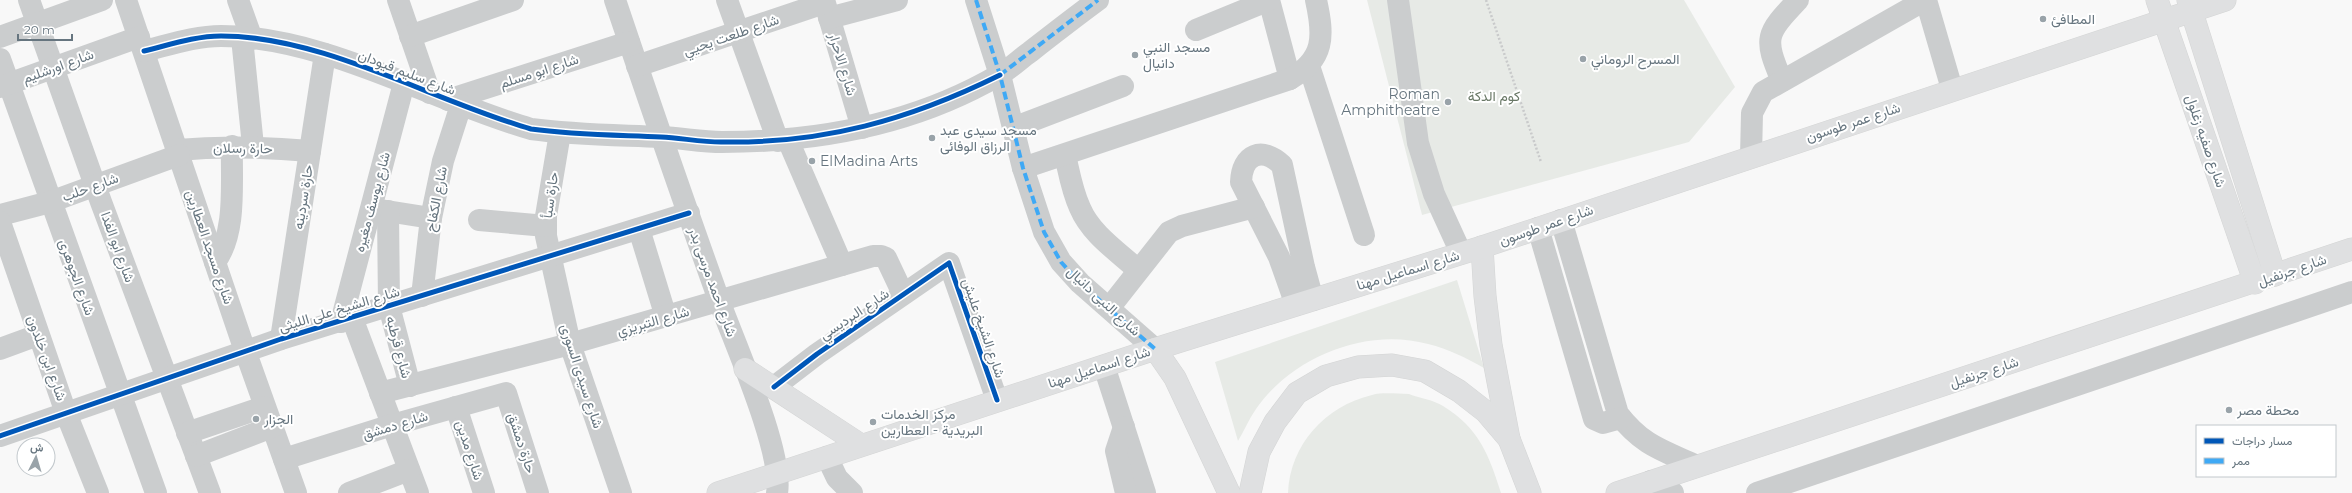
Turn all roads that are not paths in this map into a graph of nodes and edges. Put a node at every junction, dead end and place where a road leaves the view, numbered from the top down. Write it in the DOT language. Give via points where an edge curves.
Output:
graph roads {
  1 [pos="29,0"];
  2 [pos="102,0"];
  3 [pos="126,0"];
  4 [pos="238,0"];
  5 [pos="398,0"];
  6 [pos="512,0"];
  7 [pos="615,0"];
  8 [pos="727,0"];
  9 [pos="897,0"];
  10 [pos="976,0"];
  11 [pos="1098,0"];
  12 [pos="1269,0"];
  13 [pos="1316,0"];
  14 [pos="1398,0"];
  15 [pos="1798,0"];
  16 [pos="1926,0"];
  17 [pos="2157,0"];
  18 [pos="2225,0"];
  19 [pos="2190,6"];
  20 [pos="826,7"];
  21 [pos="2164,20"];
  22 [pos="37,23"];
  23 [pos="1196,30"];
  24 [pos="739,32"];
  25 [pos="410,36"];
  26 [pos="0,37"];
  27 [pos="247,38"];
  28 [pos="629,42"];
  29 [pos="141,44"];
  30 [pos="325,54"];
  31 [pos="0,60"];
  32 [pos="637,66"];
  33 [pos="1309,66"];
  34 [pos="53,68"];
  35 [pos="1000,75"];
  36 [pos="1290,79"];
  37 [pos="1782,81"];
  38 [pos="404,83"];
  39 [pos="4,85"];
  40 [pos="1123,86"];
  41 [pos="1952,89"];
  42 [pos="446,100"];
  43 [pos="862,128"];
  44 [pos="1013,128"];
  45 [pos="560,133"];
  46 [pos="663,137"];
  47 [pos="783,140"];
  48 [pos="243,146"];
  49 [pos="310,151"];
  50 [pos="178,153"];
  51 [pos="1065,155"];
  52 [pos="1751,157"];
  53 [pos="1023,168"];
  54 [pos="95,186"];
  55 [pos="50,202"];
  56 [pos="1291,204"];
  57 [pos="379,210"];
  58 [pos="1257,211"];
  59 [pos="689,213"];
  60 [pos="0,215"];
  61 [pos="430,218"];
  62 [pos="479,220"];
  63 [pos="1561,220"];
  64 [pos="0,222"];
  65 [pos="546,226"];
  66 [pos="1538,228"];
  67 [pos="639,229"];
  68 [pos="1364,235"];
  69 [pos="1482,247"];
  70 [pos="2352,250"];
  71 [pos="1301,251"];
  72 [pos="1461,253"];
  73 [pos="550,256"];
  74 [pos="1279,257"];
  75 [pos="215,262"];
  76 [pos="949,263"];
  77 [pos="842,265"];
  78 [pos="1138,270"];
  79 [pos="8,278"];
  80 [pos="2265,279"];
  81 [pos="2352,292"];
  82 [pos="904,294"];
  83 [pos="422,296"];
  84 [pos="720,302"];
  85 [pos="1305,302"];
  86 [pos="388,306"];
  87 [pos="1110,307"];
  88 [pos="666,317"];
  89 [pos="346,320"];
  90 [pos="38,335"];
  91 [pos="281,339"];
  92 [pos="570,344"];
  93 [pos="0,349"];
  94 [pos="1156,349"];
  95 [pos="245,351"];
  96 [pos="1104,366"];
  97 [pos="745,369"];
  98 [pos="166,378"];
  99 [pos="410,386"];
  100 [pos="774,387"];
  101 [pos="380,393"];
  102 [pos="506,393"];
  103 [pos="120,394"];
  104 [pos="997,400"];
  105 [pos="264,406"];
  106 [pos="456,407"];
  107 [pos="66,413"];
  108 [pos="1622,418"];
  109 [pos="392,425"];
  110 [pos="272,427"];
  111 [pos="1124,427"];
  112 [pos="187,433"];
  113 [pos="0,436"];
  114 [pos="1509,439"];
  115 [pos="861,445"];
  116 [pos="196,456"];
  117 [pos="827,457"];
  118 [pos="284,459"];
  119 [pos="1697,466"];
  120 [pos="409,470"];
  121 [pos="1651,481"];
  122 [pos="778,483"];
  123 [pos="1123,490"];
  124 [pos="1779,490"];
  125 [pos="98,493"];
  126 [pos="156,493"];
  127 [pos="210,493"];
  128 [pos="296,493"];
  129 [pos="349,493"];
  130 [pos="418,493"];
  131 [pos="484,493"];
  132 [pos="538,493"];
  133 [pos="621,493"];
  134 [pos="718,493"];
  135 [pos="852,493"];
  136 [pos="1145,493"];
  137 [pos="1229,493"];
  138 [pos="1250,493"];
  139 [pos="1530,493"];
  140 [pos="1616,493"];
  141 [pos="1673,493"];
  142 [pos="1757,493"];
  1 -- 22 [label="street, شارع ابو الفدا"];
  2 -- 22 [label="street"];
  3 -- 29 [label="street, شارع مسجد العطارين"];
  4 -- 27 [label="street"];
  5 -- 25 [label="street"];
  6 -- 25 [label="street"];
  7 -- 28 [label="street, شارع احمد مرسى بدر"];
  8 -- 24 [label="street"];
  9 -- 20 [label="street, شارع طلعت يحيي"];
  10 -- 35 [label="street, شارع النبى دانيال"];
  11 -- 35 [label="street, شارع سليم قيودان"];
  12 -- 23 [label="street"];
  12 -- 36 [label="street"];
  13 -- 33 [label="street" via="1321,39 1317,53"];
  14 -- 72 [label="street" via="1418,144 1434,194"];
  15 -- 37 [label="street" via="1772,31 1769,43 1771,56"];
  16 -- 37 [label="street"];
  16 -- 41 [label="street"];
  17 -- 21 [label="main road, شارع صفيه زغلول"];
  18 -- 19 [label="main road, شارع عمر طوسون"];
  19 -- 21 [label="main road, شارع عمر طوسون"];
  19 -- 80 [label="main road, شارع صفيه زغلول"];
  20 -- 24 [label="street, شارع طلعت يحيي"];
  20 -- 43 [label="street, شارع الاحرار"];
  21 -- 41 [label="main road, شارع عمر طوسون"];
  21 -- 80 [label="main road, شارع صفيه زغلول"];
  22 -- 26 [label="street"];
  22 -- 34 [label="street, شارع ابو الفدا"];
  24 -- 32 [label="street, شارع طلعت يحيي"];
  24 -- 47 [label="street"];
  25 -- 42 [label="street"];
  27 -- 29 [label="street, شارع سليم قيودان" via="208,37"];
  27 -- 30 [label="street, شارع سليم قيودان"];
  27 -- 48 [label="street"];
  28 -- 32 [label="street, شارع احمد مرسى بدر"];
  28 -- 42 [label="street, شارع ابو مسلم"];
  29 -- 34 [label="street, شارع اورشليم"];
  29 -- 50 [label="street, شارع مسجد العطارين"];
  30 -- 38 [label="street, شارع سليم قيودان"];
  30 -- 49 [label="street, حارة سردينه"];
  31 -- 39 [label="street, شارع الجوهرى"];
  32 -- 46 [label="street, شارع احمد مرسى بدر"];
  33 -- 36 [label="street"];
  33 -- 68 [label="street"];
  34 -- 39 [label="street, شارع اورشليم"];
  34 -- 54 [label="street, شارع ابو الفدا"];
  35 -- 43 [label="street, شارع سليم قيودان" via="955,97"];
  35 -- 44 [label="street, شارع النبى دانيال"];
  36 -- 51 [label="street"];
  37 -- 52 [label="street" via="1763,92 1756,103 1752,113"];
  38 -- 42 [label="street, شارع سليم قيودان"];
  38 -- 57 [label="street, شارع يوسف مغيره"];
  39 -- 55 [label="street, شارع الجوهرى"];
  40 -- 44 [label="street"];
  41 -- 52 [label="main road, شارع عمر طوسون"];
  42 -- 45 [label="street, شارع سليم قيودان" via="531,129"];
  42 -- 61 [label="street, شارع الكفاح" via="443,161"];
  43 -- 47 [label="street, شارع سليم قيودان"];
  44 -- 53 [label="street, شارع النبى دانيال"];
  45 -- 46 [label="street, شارع سليم قيودان"];
  45 -- 65 [label="street, حارة سبأ"];
  46 -- 47 [label="street, شارع سليم قيودان" via="720,142"];
  46 -- 59 [label="street, شارع احمد مرسى بدر"];
  47 -- 77 [label="street"];
  48 -- 49 [label="street, حارة رسلان"];
  48 -- 50 [label="street, حارة رسلان"];
  48 -- 75 [label="street" via="229,228 225,244"];
  49 -- 91 [label="street, حارة سردينه"];
  50 -- 54 [label="street, شارع حلب"];
  50 -- 75 [label="street, شارع مسجد العطارين"];
  51 -- 53 [label="street"];
  51 -- 78 [label="street" via="1080,208 1088,222"];
  52 -- 63 [label="main road, شارع عمر طوسون"];
  53 -- 87 [label="street, شارع النبى دانيال" via="1044,232 1061,262 1080,283"];
  54 -- 55 [label="street, شارع حلب"];
  54 -- 98 [label="street, شارع ابو الفدا"];
  55 -- 60 [label="street, شارع حلب"];
  55 -- 103 [label="street, شارع الجوهرى"];
  56 -- 58 [label="street"];
  56 -- 58 [label="street" via="1282,165 1273,156 1260,154 1249,159 1242,169 1241,182"];
  56 -- 71 [label="street"];
  57 -- 61 [label="street"];
  57 -- 86 [label="street, شارع قرطبه"];
  57 -- 89 [label="street, شارع يوسف مغيره"];
  58 -- 74 [label="street"];
  58 -- 78 [label="street" via="1175,229 1164,237"];
  59 -- 67 [label="street, شارع الشيخ على الليثى"];
  59 -- 84 [label="street, شارع احمد مرسى بدر"];
  61 -- 83 [label="street, شارع الكفاح"];
  62 -- 65 [label="street"];
  63 -- 66 [label="main road, شارع عمر طوسون"];
  63 -- 108 [label="street" via="1618,414"];
  64 -- 79 [label="street, شارع ابن خلدون"];
  65 -- 73 [label="street, حارة سبأ"];
  66 -- 69 [label="main road, شارع عمر طوسون"];
  66 -- 108 [label="street" via="1594,419 1603,423"];
  67 -- 73 [label="street, شارع الشيخ على الليثى"];
  67 -- 88 [label="street"];
  69 -- 72 [label="main road, شارع اسماعيل مهنا"];
  69 -- 114 [label="main road" via="1491,346"];
  70 -- 80 [label="main road, شارع جرنفيل"];
  71 -- 74 [label="street"];
  71 -- 85 [label="street"];
  72 -- 85 [label="main road, شارع اسماعيل مهنا"];
  73 -- 83 [label="street, شارع الشيخ على الليثى"];
  73 -- 92 [label="street, شارع سيدى السورى"];
  74 -- 85 [label="street"];
  75 -- 95 [label="street, شارع مسجد العطارين"];
  76 -- 82 [label="street, شارع البرديسي"];
  76 -- 104 [label="street, شارع الشيخ عليش"];
  77 -- 82 [label="street, شارع التبريزي" via="873,256 886,258"];
  77 -- 84 [label="street, شارع التبريزي"];
  78 -- 87 [label="street"];
  79 -- 90 [label="street, شارع ابن خلدون"];
  80 -- 119 [label="main road, شارع جرنفيل"];
  81 -- 124 [label="street"];
  82 -- 100 [label="street, شارع البرديسي"];
  83 -- 86 [label="street, شارع الشيخ على الليثى"];
  84 -- 88 [label="street, شارع التبريزي"];
  84 -- 97 [label="street, شارع احمد مرسى بدر"];
  85 -- 94 [label="main road, شارع اسماعيل مهنا"];
  86 -- 89 [label="street, شارع الشيخ على الليثى"];
  86 -- 99 [label="street, شارع قرطبه"];
  87 -- 94 [label="street, شارع النبى دانيال"];
  88 -- 92 [label="street, شارع التبريزي"];
  89 -- 91 [label="street, شارع الشيخ على الليثى"];
  89 -- 101 [label="street"];
  90 -- 93 [label="street"];
  90 -- 107 [label="street, شارع ابن خلدون"];
  91 -- 95 [label="street, شارع الشيخ على الليثى"];
  92 -- 99 [label="street, شارع التبريزي"];
  92 -- 133 [label="street, شارع سيدى السورى"];
  94 -- 96 [label="main road, شارع اسماعيل مهنا"];
  94 -- 137 [label="main road" via="1175,378"];
  95 -- 98 [label="street, شارع الشيخ على الليثى"];
  95 -- 105 [label="street, شارع مسجد العطارين"];
  96 -- 104 [label="main road, شارع اسماعيل مهنا"];
  96 -- 111 [label="street"];
  97 -- 100 [label="main road"];
  97 -- 122 [label="street, شارع احمد مرسى بدر" via="759,405"];
  98 -- 103 [label="street, شارع الشيخ على الليثى"];
  98 -- 112 [label="street, شارع ابو الفدا"];
  99 -- 101 [label="street, شارع التبريزي"];
  100 -- 115 [label="main road"];
  101 -- 109 [label="street"];
  102 -- 106 [label="street, شارع دمشق"];
  102 -- 132 [label="street, حارة دمشق"];
  103 -- 107 [label="street, شارع الشيخ على الليثى"];
  103 -- 126 [label="street, شارع الجوهرى"];
  104 -- 115 [label="main road, شارع اسماعيل مهنا"];
  105 -- 110 [label="street, شارع مسجد العطارين"];
  105 -- 112 [label="street"];
  106 -- 109 [label="street, شارع دمشق"];
  106 -- 131 [label="street, شارع مدين"];
  107 -- 113 [label="street, شارع الشيخ على الليثى"];
  107 -- 125 [label="street, شارع ابن خلدون"];
  108 -- 119 [label="street" via="1632,431 1650,445"];
  109 -- 118 [label="street, شارع دمشق"];
  109 -- 120 [label="street"];
  110 -- 116 [label="street"];
  110 -- 118 [label="street, شارع مسجد العطارين"];
  111 -- 123 [label="street" via="1116,451"];
  111 -- 136 [label="street"];
  112 -- 116 [label="street, شارع ابو الفدا"];
  114 -- 138 [label="main road" via="1486,412 1459,391 1425,371 1392,365 1358,367 1326,376 1297,393 1275,422 1259,452"];
  114 -- 139 [label="main road"];
  115 -- 117 [label="main road, شارع اسماعيل مهنا"];
  116 -- 127 [label="street, شارع ابو الفدا"];
  117 -- 122 [label="main road, شارع اسماعيل مهنا"];
  117 -- 135 [label="street" via="837,478"];
  118 -- 128 [label="street, شارع مسجد العطارين"];
  119 -- 121 [label="main road, شارع جرنفيل"];
  120 -- 129 [label="street"];
  120 -- 130 [label="street"];
  121 -- 140 [label="main road, شارع جرنفيل"];
  121 -- 141 [label="street"];
  122 -- 134 [label="main road, شارع اسماعيل مهنا"];
  124 -- 142 [label="street"];
}
